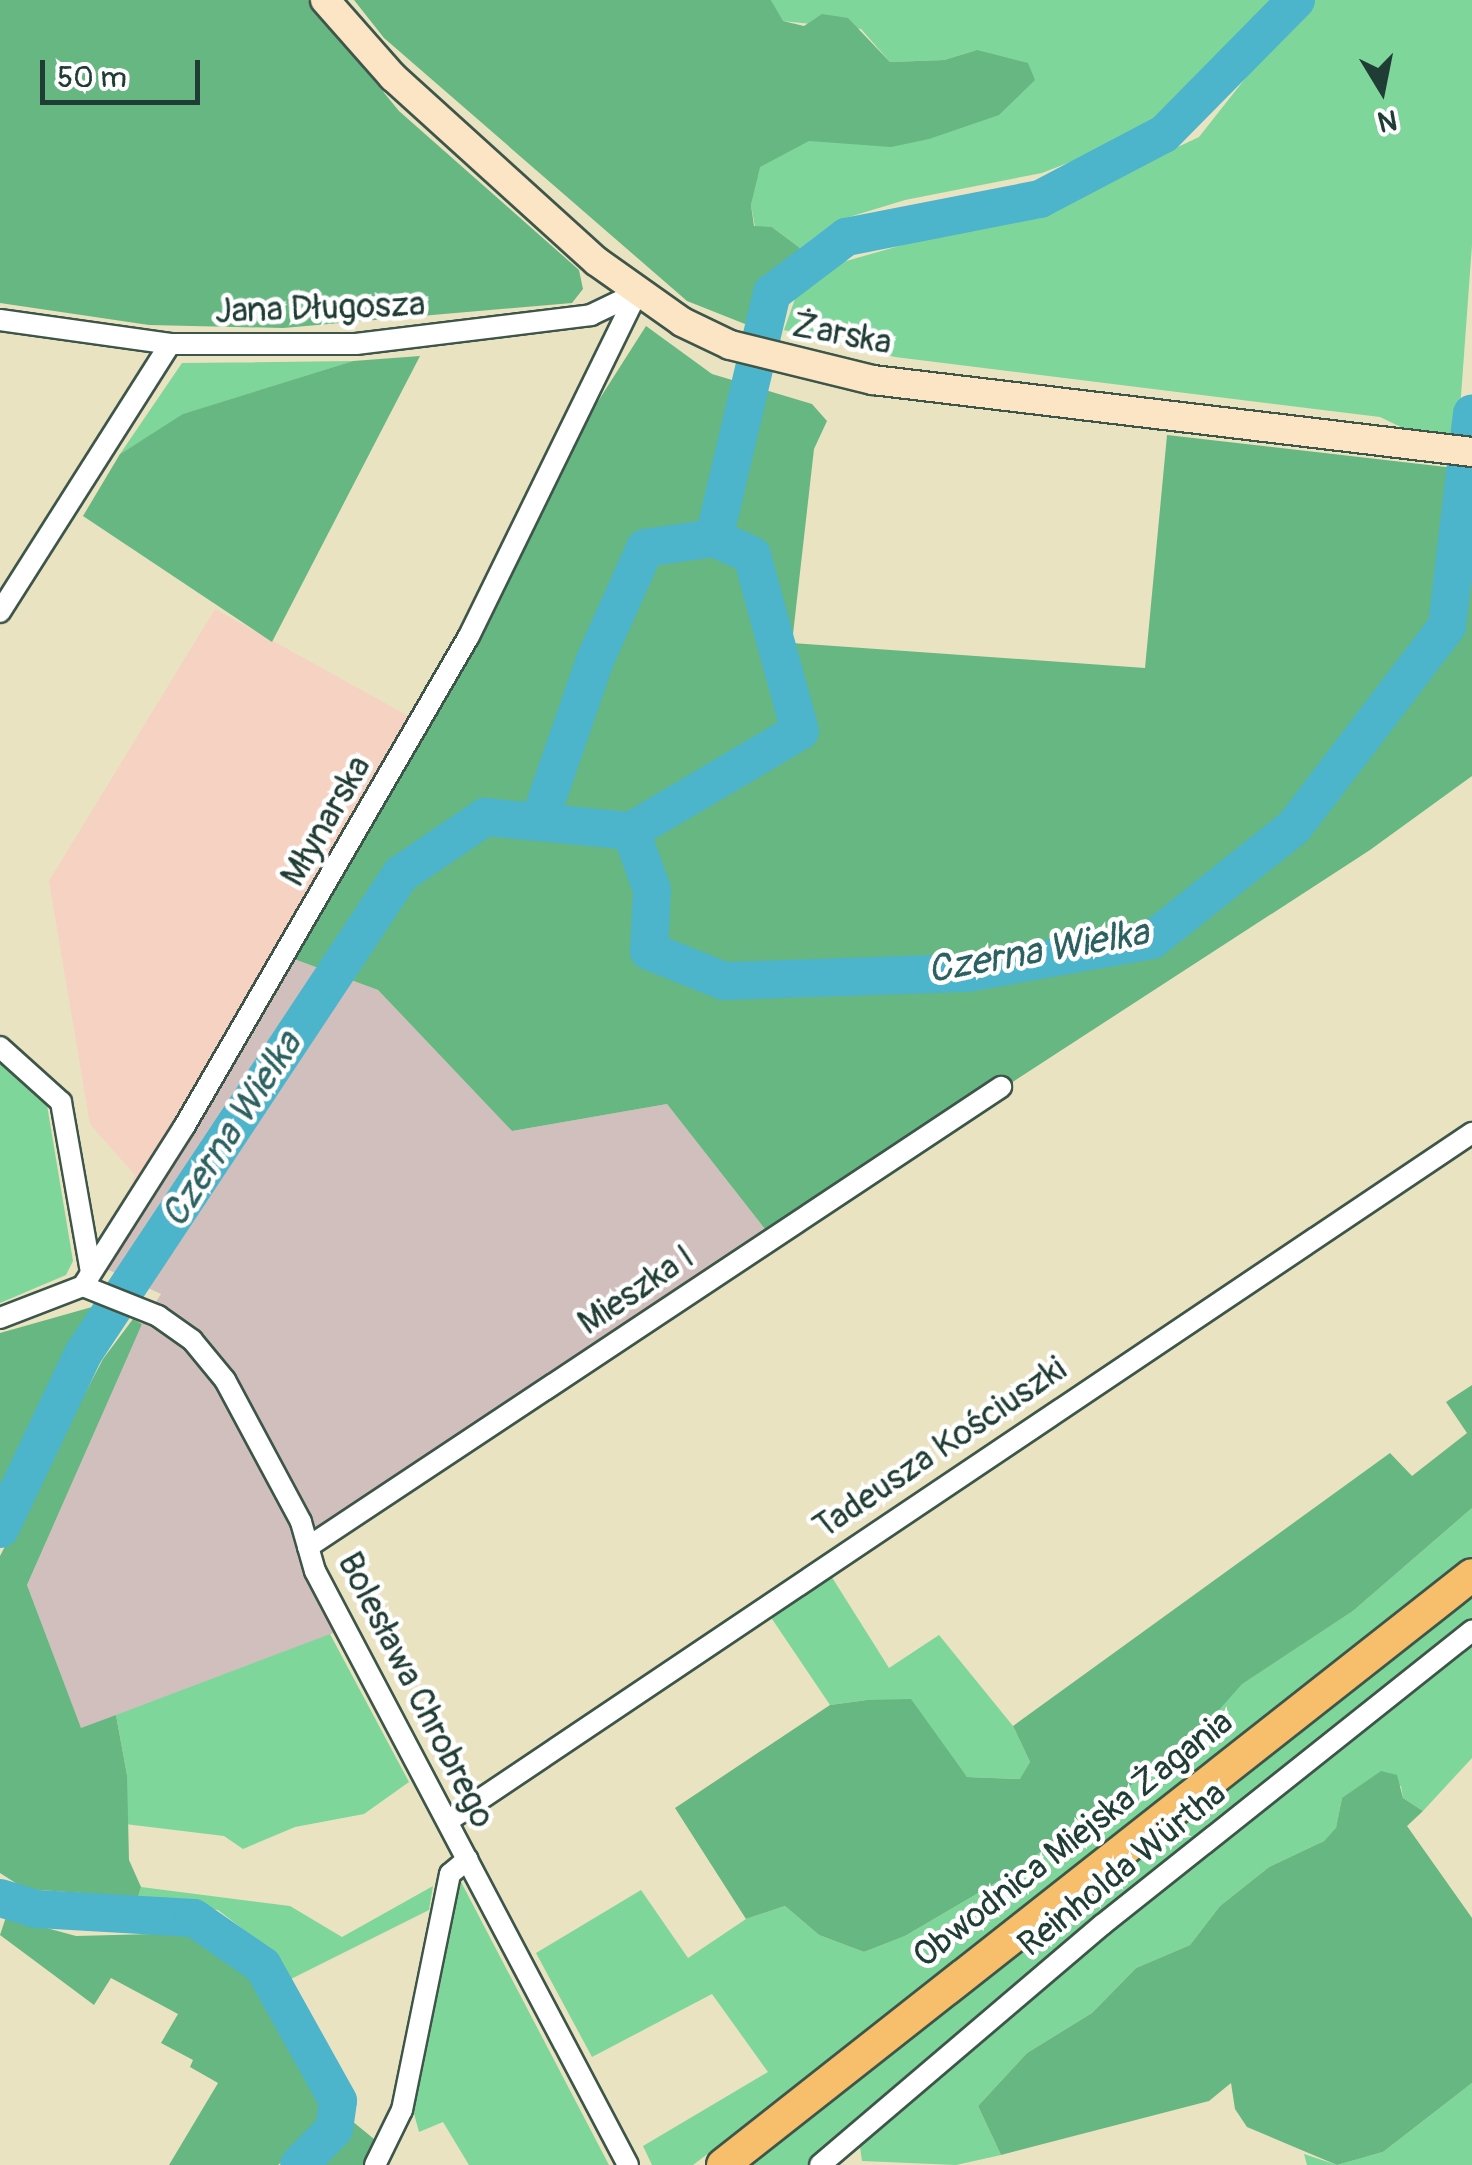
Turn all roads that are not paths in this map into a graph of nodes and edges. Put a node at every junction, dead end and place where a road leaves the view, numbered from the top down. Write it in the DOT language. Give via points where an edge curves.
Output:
graph roads {
  1 [pos="325,0"];
  2 [pos="637,292"];
  3 [pos="0,320"];
  4 [pos="170,344"];
  5 [pos="1472,452"];
  6 [pos="0,612"];
  7 [pos="0,1047"];
  8 [pos="1001,1087"];
  9 [pos="1472,1133"];
  10 [pos="92,1284"];
  11 [pos="0,1318"];
  12 [pos="308,1547"];
  13 [pos="1472,1575"];
  14 [pos="1472,1631"];
  15 [pos="448,1821"];
  16 [pos="468,1860"];
  17 [pos="375,2165"];
  18 [pos="628,2165"];
  19 [pos="723,2165"];
  20 [pos="820,2165"];
  1 -- 2 [label="street, Żarska" via="393,77"];
  2 -- 4 [label="street, Jana Długosza" via="591,316 478,333 319,345"];
  2 -- 5 [label="street, Żarska" via="730,346 811,367 1029,401"];
  2 -- 10 [label="street, Młynarska" via="427,712"];
  3 -- 4 [label="street, Jana Długosza"];
  4 -- 6 [label="street"];
  7 -- 10 [label="street" via="61,1102"];
  8 -- 12 [label="street, Mieszka I"];
  9 -- 15 [label="street, Tadeusza Kościuszki"];
  10 -- 11 [label="street"];
  10 -- 12 [label="street, Bolesława Chrobrego" via="192,1340 225,1380"];
  12 -- 15 [label="street, Bolesława Chrobrego"];
  13 -- 19 [label="main road, Obwodnica Miejska Żagania"];
  14 -- 20 [label="street, Reinholda Würtha" via="1102,1925"];
  15 -- 16 [label="street, Bolesława Chrobrego"];
  16 -- 17 [label="street" via="450,1874 402,2110"];
  16 -- 18 [label="street, Bolesława Chrobrego"];
}
